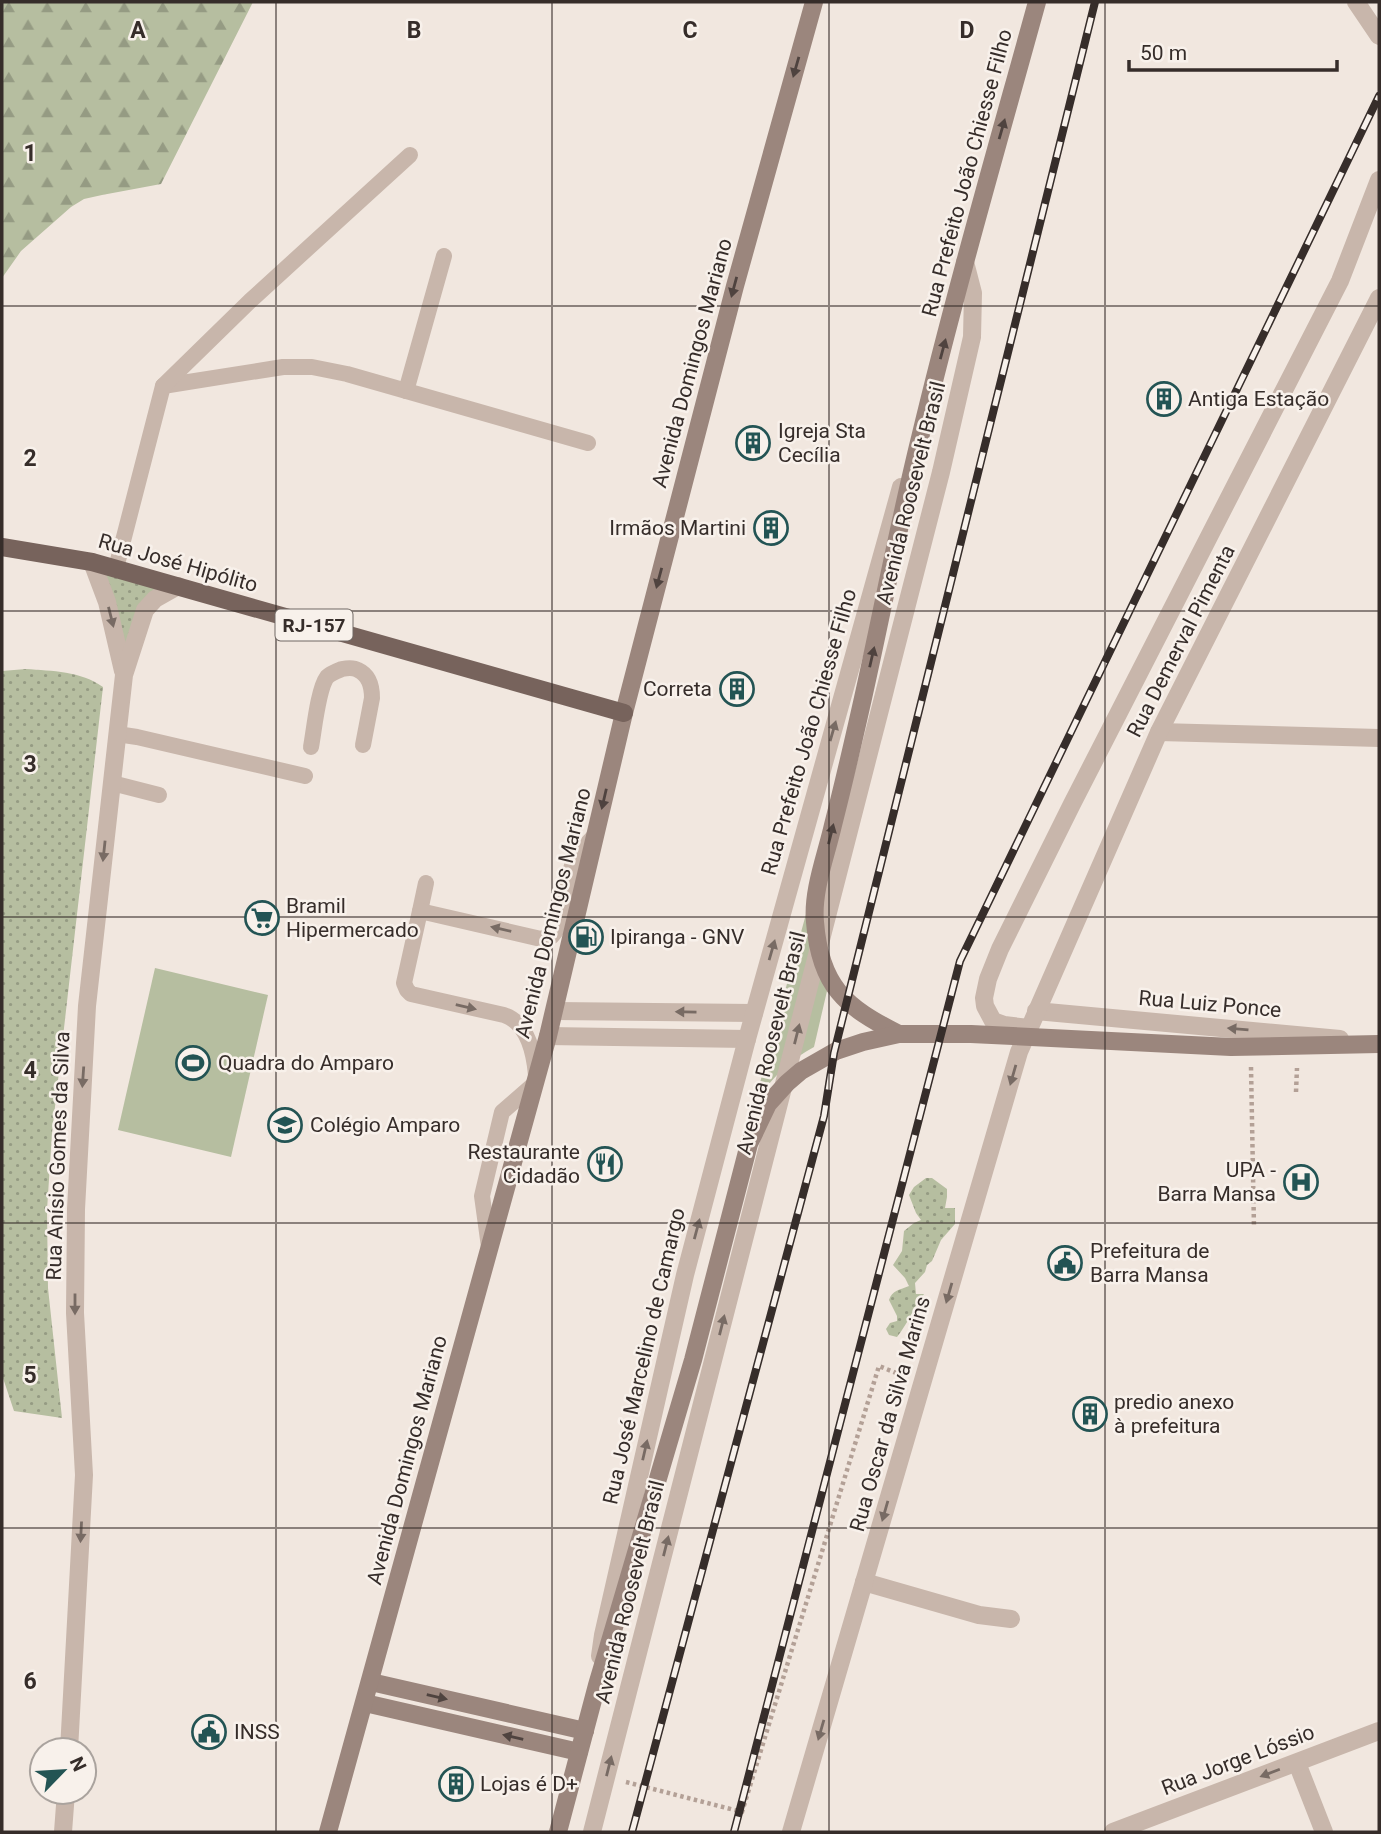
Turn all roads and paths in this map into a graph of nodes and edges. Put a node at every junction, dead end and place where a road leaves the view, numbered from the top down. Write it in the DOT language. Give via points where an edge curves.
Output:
graph roads {
  1 [pos="814,2"];
  2 [pos="1037,2"];
  3 [pos="1356,2"];
  4 [pos="1379,36"];
  5 [pos="410,155"];
  6 [pos="1379,180"];
  7 [pos="444,256"];
  8 [pos="965,262"];
  9 [pos="1379,298"];
  10 [pos="163,386"];
  11 [pos="406,391"];
  12 [pos="919,438"];
  13 [pos="588,443"];
  14 [pos="2,547"];
  15 [pos="92,562"];
  16 [pos="116,568"];
  17 [pos="178,586"];
  18 [pos="124,675"];
  19 [pos="624,713"];
  20 [pos="1160,732"];
  21 [pos="117,734"];
  22 [pos="1379,738"];
  23 [pos="363,745"];
  24 [pos="311,747"];
  25 [pos="305,776"];
  26 [pos="112,783"];
  27 [pos="159,795"];
  28 [pos="596,834"];
  29 [pos="426,883"];
  30 [pos="420,911"];
  31 [pos="555,1011"];
  32 [pos="1036,1011"];
  33 [pos="754,1013"];
  34 [pos="1029,1028"];
  35 [pos="899,1034"];
  36 [pos="548,1036"];
  37 [pos="747,1040"];
  38 [pos="1379,1043"];
  39 [pos="1251,1062"];
  40 [pos="1297,1064"];
  41 [pos="535,1080"];
  42 [pos="1296,1092"];
  43 [pos="1254,1228"];
  44 [pos="922,1384"];
  45 [pos="864,1582"];
  46 [pos="1011,1619"];
  47 [pos="371,1682"];
  48 [pos="597,1685"];
  49 [pos="365,1703"];
  50 [pos="585,1731"];
  51 [pos="1379,1731"];
  52 [pos="70,1736"];
  53 [pos="579,1752"];
  54 [pos="1297,1763"];
  55 [pos="623,1781"];
  56 [pos="65,1806"];
  57 [pos="63,1832"];
  58 [pos="328,1832"];
  59 [pos="558,1832"];
  60 [pos="592,1832"];
  61 [pos="791,1832"];
  62 [pos="1113,1832"];
  63 [pos="1324,1832"];
  1 -- 19 [label="main road, Avenida Domingos Mariano, one-way" via="734,286"];
  8 -- 2 [label="main road, Rua Prefeito João Chiesse Filho, one-way"];
  3 -- 4 [label="street"];
  5 -- 10 [label="lane"];
  6 -- 34 [label="street" via="1340,281 1078,791 988,978 984,998 993,1021"];
  7 -- 11 [label="lane"];
  12 -- 8 [label="main road, Rua Prefeito João Chiesse Filho, one-way"];
  60 -- 8 [label="street, Avenida Roosevelt Brasil, one-way" via="941,472 972,337 973,293"];
  9 -- 20 [label="street, Rua Demerval Pimenta"];
  10 -- 11 [label="lane" via="299,366"];
  10 -- 16 [label="lane"];
  11 -- 13 [label="lane"];
  33 -- 12 [label="street, Rua Prefeito João Chiesse Filho, one-way" via="903,478"];
  35 -- 12 [label="main road, Rua Prefeito João Chiesse Filho, one-way" via="855,1010 831,983 815,921"];
  14 -- 15 [label="main road, Rua José Hipólito / RJ-157"];
  15 -- 16 [label="main road, Rua José Hipólito / RJ-157"];
  15 -- 18 [label="street, one-way" via="107,602"];
  16 -- 17 [label="main road, Rua José Hipólito / RJ-157"];
  17 -- 18 [label="street, Rua Anísio Gomes da Silva" via="145,610"];
  17 -- 19 [label="main road, Rua José Hipólito / RJ-157"];
  18 -- 21 [label="street, Rua Anísio Gomes da Silva"];
  19 -- 28 [label="main road, Avenida Domingos Mariano, one-way"];
  20 -- 22 [label="street"];
  20 -- 32 [label="street, Rua Demerval Pimenta"];
  21 -- 25 [label="lane"];
  21 -- 26 [label="street, Rua Anísio Gomes da Silva"];
  23 -- 24 [label="lane" via="372,691 366,676 349,668 332,673 325,682"];
  26 -- 27 [label="lane"];
  26 -- 52 [label="street, Rua Anísio Gomes da Silva, one-way" via="87,1006 79,1129 75,1313 84,1475"];
  28 -- 30 [label="lane, one-way" via="575,857 552,936 541,939"];
  28 -- 31 [label="main road, Avenida Domingos Mariano"];
  29 -- 30 [label="lane"];
  30 -- 41 [label="lane, one-way" via="404,983 407,990 509,1016 527,1038"];
  33 -- 31 [label="street, one-way"];
  31 -- 36 [label="main road, Avenida Domingos Mariano"];
  32 -- 34 [label="street, Rua Oscar da Silva Marins"];
  38 -- 32 [label="street, Rua Luiz Ponce, one-way"];
  33 -- 37 [label="street, Rua Prefeito João Chiesse Filho"];
  34 -- 44 [label="street, Rua Oscar da Silva Marins, one-way"];
  35 -- 38 [label="main road, Rua Luiz Ponce" via="1231,1047"];
  35 -- 48 [label="main road, Rua José Marcelino de Camargo" via="836,1051 787,1083 768,1104 749,1144 693,1360"];
  36 -- 37 [label="street"];
  36 -- 41 [label="main road, Avenida Domingos Mariano"];
  48 -- 37 [label="street, Rua José Marcelino de Camargo, one-way" via="603,1635 682,1287"];
  39 -- 43 [label="path"];
  40 -- 42 [label="path"];
  41 -- 47 [label="main road, Avenida Domingos Mariano"];
  44 -- 45 [label="street, Rua Oscar da Silva Marins, one-way"];
  44 -- 55 [label="path" via="879,1366 742,1812"];
  45 -- 46 [label="street" via="979,1615"];
  45 -- 61 [label="street, Rua Oscar da Silva Marins, one-way"];
  47 -- 49 [label="main road, Avenida Domingos Mariano"];
  47 -- 50 [label="main road, one-way"];
  48 -- 50 [label="main road, Rua José Marcelino de Camargo"];
  53 -- 49 [label="main road, one-way"];
  49 -- 58 [label="main road, Avenida Domingos Mariano"];
  50 -- 53 [label="main road, Rua José Marcelino de Camargo"];
  51 -- 54 [label="street, Rua Jorge Lóssio"];
  53 -- 59 [label="main road, Rua José Marcelino de Camargo"];
  54 -- 62 [label="street, Rua Jorge Lóssio, one-way"];
  54 -- 63 [label="street"];
  56 -- 57 [label="street"];
}
